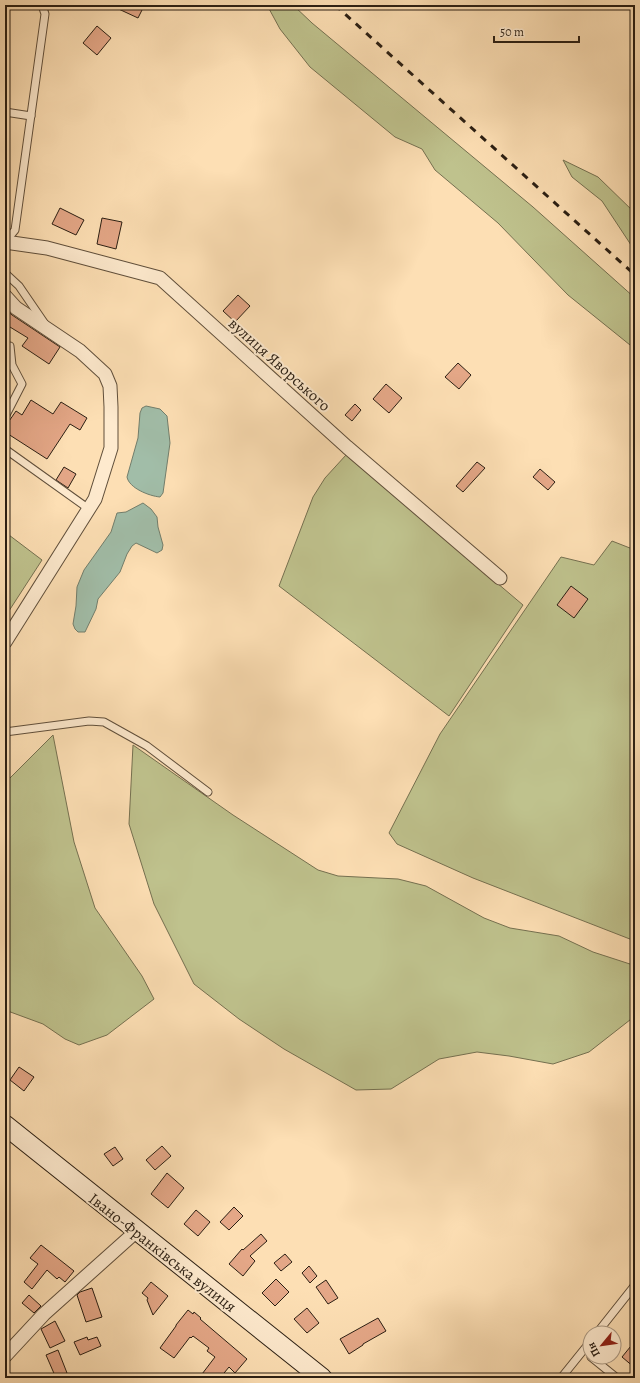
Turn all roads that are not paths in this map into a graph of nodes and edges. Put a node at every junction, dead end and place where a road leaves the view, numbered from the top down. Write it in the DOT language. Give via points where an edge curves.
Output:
graph roads {
  1 [pos="42,5"];
  2 [pos="5,112"];
  3 [pos="31,116"];
  4 [pos="5,242"];
  5 [pos="5,273"];
  6 [pos="5,296"];
  7 [pos="50,331"];
  8 [pos="10,346"];
  9 [pos="5,417"];
  10 [pos="5,449"];
  11 [pos="89,509"];
  12 [pos="500,578"];
  13 [pos="5,642"];
  14 [pos="5,732"];
  15 [pos="208,792"];
  16 [pos="5,1125"];
  17 [pos="135,1230"];
  18 [pos="635,1284"];
  19 [pos="603,1325"];
  20 [pos="582,1352"];
  21 [pos="5,1356"];
  22 [pos="600,1365"];
  23 [pos="322,1378"];
  24 [pos="561,1378"];
  25 [pos="617,1378"];
  1 -- 3 [label="lane" via="45,14"];
  2 -- 3 [label="lane"];
  3 -- 4 [label="lane" via="15,230"];
  4 -- 12 [label="street, вулиця Яворського" via="47,248 160,278 347,447"];
  5 -- 7 [label="lane" via="19,286"];
  6 -- 7 [label="street" via="16,308"];
  7 -- 11 [label="street" via="80,351 105,374 110,386 111,448 95,499"];
  8 -- 9 [label="lane" via="12,365 22,384"];
  10 -- 11 [label="lane"];
  11 -- 13 [label="street"];
  14 -- 15 [label="lane" via="90,721 104,722 147,746"];
  16 -- 17 [label="main road, Івано-Франківська вулиця"];
  17 -- 21 [label="street" via="44,1314"];
  17 -- 23 [label="main road, Івано-Франківська вулиця"];
  18 -- 19 [label="lane"];
  20 -- 24 [label="lane"];
  22 -- 25 [label="lane"];
}
